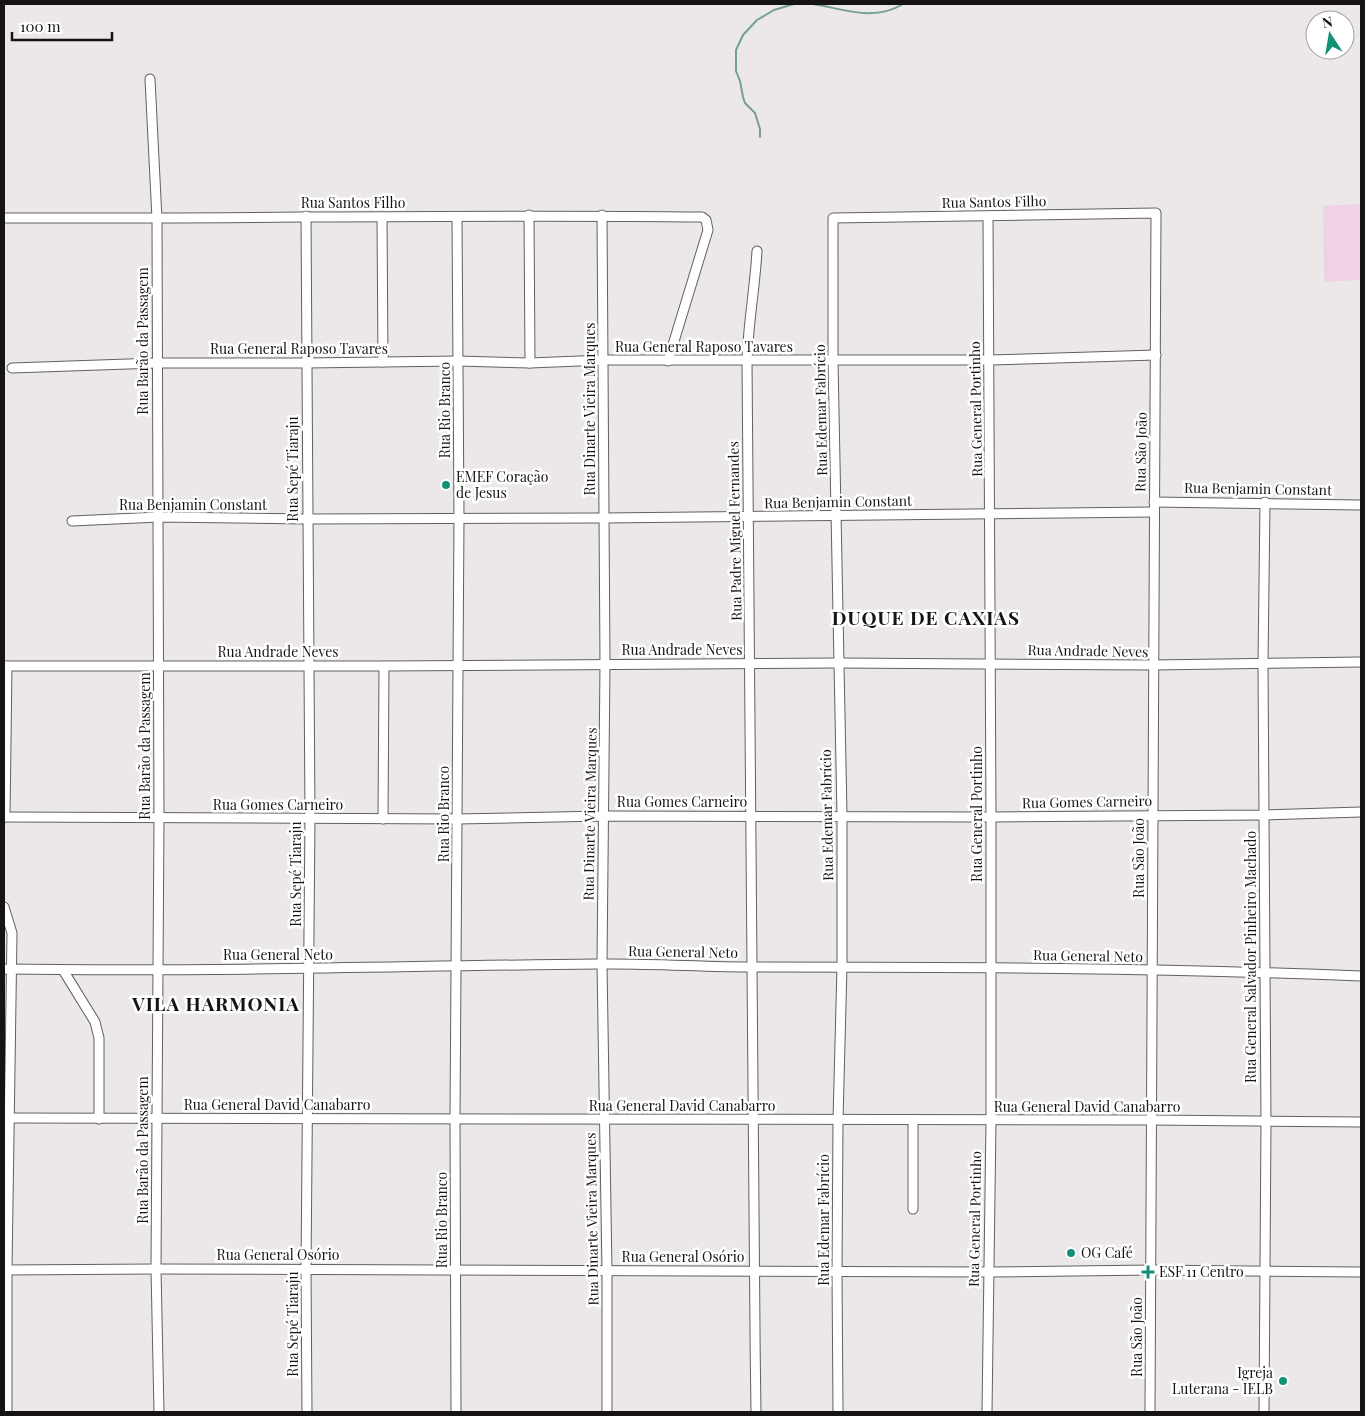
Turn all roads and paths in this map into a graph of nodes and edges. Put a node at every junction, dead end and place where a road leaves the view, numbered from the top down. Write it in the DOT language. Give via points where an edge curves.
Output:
graph roads {
  1 [pos="150,79"];
  2 [pos="1156,213"];
  3 [pos="529,215"];
  4 [pos="602,215"];
  5 [pos="306,216"];
  6 [pos="988,216"];
  7 [pos="382,217"];
  8 [pos="457,217"];
  9 [pos="4,218"];
  10 [pos="833,218"];
  11 [pos="157,219"];
  12 [pos="756,250"];
  13 [pos="1156,355"];
  14 [pos="604,360"];
  15 [pos="833,360"];
  16 [pos="990,360"];
  17 [pos="458,361"];
  18 [pos="668,361"];
  19 [pos="747,361"];
  20 [pos="157,362"];
  21 [pos="383,362"];
  22 [pos="530,362"];
  23 [pos="306,363"];
  24 [pos="12,368"];
  25 [pos="1154,502"];
  26 [pos="1265,502"];
  27 [pos="1361,505"];
  28 [pos="1154,512"];
  29 [pos="991,514"];
  30 [pos="837,516"];
  31 [pos="159,517"];
  32 [pos="749,517"];
  33 [pos="459,518"];
  34 [pos="604,518"];
  35 [pos="307,519"];
  36 [pos="72,521"];
  37 [pos="1361,662"];
  38 [pos="751,663"];
  39 [pos="838,663"];
  40 [pos="991,663"];
  41 [pos="458,664"];
  42 [pos="606,664"];
  43 [pos="1263,664"];
  44 [pos="159,665"];
  45 [pos="1153,665"];
  46 [pos="6,666"];
  47 [pos="308,666"];
  48 [pos="384,666"];
  49 [pos="1361,812"];
  50 [pos="1153,815"];
  51 [pos="1264,815"];
  52 [pos="604,816"];
  53 [pos="750,816"];
  54 [pos="842,816"];
  55 [pos="5,817"];
  56 [pos="991,817"];
  57 [pos="159,818"];
  58 [pos="310,818"];
  59 [pos="383,819"];
  60 [pos="457,819"];
  61 [pos="4,907"];
  62 [pos="602,964"];
  63 [pos="842,966"];
  64 [pos="458,967"];
  65 [pos="751,967"];
  66 [pos="991,967"];
  67 [pos="8,969"];
  68 [pos="159,969"];
  69 [pos="309,969"];
  70 [pos="63,970"];
  71 [pos="1154,971"];
  72 [pos="1266,972"];
  73 [pos="1361,976"];
  74 [pos="6,1118"];
  75 [pos="307,1118"];
  76 [pos="99,1119"];
  77 [pos="157,1119"];
  78 [pos="456,1119"];
  79 [pos="753,1119"];
  80 [pos="605,1120"];
  81 [pos="1152,1120"];
  82 [pos="838,1121"];
  83 [pos="914,1121"];
  84 [pos="991,1121"];
  85 [pos="1266,1122"];
  86 [pos="1361,1122"];
  87 [pos="913,1209"];
  88 [pos="156,1269"];
  89 [pos="306,1269"];
  90 [pos="5,1270"];
  91 [pos="457,1270"];
  92 [pos="1152,1270"];
  93 [pos="607,1271"];
  94 [pos="754,1271"];
  95 [pos="837,1272"];
  96 [pos="988,1272"];
  97 [pos="1265,1272"];
  98 [pos="1361,1272"];
  99 [pos="7,1412"];
  100 [pos="159,1412"];
  101 [pos="307,1412"];
  102 [pos="456,1412"];
  103 [pos="607,1412"];
  104 [pos="756,1412"];
  105 [pos="838,1412"];
  106 [pos="987,1412"];
  107 [pos="1150,1412"];
  108 [pos="1264,1412"];
  1 -- 11 [label="street, Rua Barão da Passagem"];
  2 -- 6 [label="street, Rua Santos Filho"];
  2 -- 13 [label="street, Rua São João"];
  3 -- 4 [label="street, Rua Santos Filho"];
  3 -- 8 [label="street, Rua Santos Filho"];
  3 -- 22 [label="street"];
  4 -- 14 [label="street, Rua Dinarte Vieira Marques"];
  4 -- 18 [label="street, Rua Santos Filho" via="702,217 706,220 708,230"];
  5 -- 7 [label="street, Rua Santos Filho"];
  5 -- 11 [label="street, Rua Santos Filho"];
  5 -- 23 [label="street, Rua Sepé Tiaraju"];
  6 -- 10 [label="street, Rua Santos Filho"];
  6 -- 16 [label="street, Rua General Portinho"];
  7 -- 8 [label="street, Rua Santos Filho"];
  7 -- 21 [label="street"];
  8 -- 17 [label="street, Rua Rio Branco"];
  9 -- 11 [label="street, Rua Santos Filho"];
  10 -- 15 [label="street, Rua Edemar Fabrício"];
  11 -- 20 [label="street, Rua Barão da Passagem"];
  12 -- 19 [label="street, Rua Padre Miguel Fernandes"];
  13 -- 16 [label="street, Rua General Raposo Tavares"];
  13 -- 25 [label="street, Rua São João"];
  14 -- 18 [label="street, Rua General Raposo Tavares"];
  14 -- 22 [label="street, Rua General Raposo Tavares"];
  14 -- 34 [label="street, Rua Dinarte Vieira Marques"];
  15 -- 16 [label="street, Rua General Raposo Tavares"];
  15 -- 19 [label="street, Rua General Raposo Tavares"];
  15 -- 30 [label="street, Rua Edemar Fabrício"];
  16 -- 29 [label="street, Rua General Portinho"];
  17 -- 21 [label="street, Rua General Raposo Tavares"];
  17 -- 22 [label="street, Rua General Raposo Tavares"];
  17 -- 33 [label="street, Rua Rio Branco"];
  18 -- 19 [label="street, Rua General Raposo Tavares"];
  19 -- 32 [label="street, Rua Padre Miguel Fernandes"];
  20 -- 23 [label="street, Rua General Raposo Tavares"];
  20 -- 24 [label="street, Rua General Raposo Tavares"];
  20 -- 31 [label="street, Rua Barão da Passagem"];
  21 -- 23 [label="street, Rua General Raposo Tavares"];
  23 -- 35 [label="street, Rua Sepé Tiaraju"];
  25 -- 26 [label="street, Rua Benjamin Constant"];
  25 -- 28 [label="street, Rua São João"];
  26 -- 27 [label="street, Rua Benjamin Constant"];
  26 -- 43 [label="street, Rua General Salvador Pinheiro Machado"];
  28 -- 29 [label="street, Rua Benjamin Constant"];
  28 -- 45 [label="street, Rua São João"];
  29 -- 30 [label="street, Rua Benjamin Constant"];
  29 -- 40 [label="street, Rua General Portinho"];
  30 -- 32 [label="street, Rua Benjamin Constant"];
  30 -- 39 [label="street, Rua Edemar Fabrício"];
  31 -- 35 [label="street, Rua Benjamin Constant"];
  31 -- 36 [label="street, Rua Benjamin Constant"];
  31 -- 44 [label="street, Rua Barão da Passagem"];
  32 -- 34 [label="street, Rua Benjamin Constant"];
  32 -- 38 [label="street, Rua Padre Miguel Fernandes"];
  33 -- 34 [label="street, Rua Benjamin Constant"];
  33 -- 35 [label="street, Rua Benjamin Constant"];
  33 -- 41 [label="street, Rua Rio Branco"];
  34 -- 42 [label="street, Rua Dinarte Vieira Marques"];
  35 -- 47 [label="street, Rua Sepé Tiaraju"];
  37 -- 43 [label="street, Rua Andrade Neves"];
  38 -- 39 [label="street, Rua Andrade Neves"];
  38 -- 42 [label="street, Rua Andrade Neves"];
  38 -- 53 [label="street, Rua Padre Miguel Fernandes"];
  39 -- 40 [label="street, Rua Andrade Neves"];
  39 -- 54 [label="street, Rua Edemar Fabrício"];
  40 -- 45 [label="street, Rua Andrade Neves"];
  40 -- 56 [label="street, Rua General Portinho"];
  41 -- 42 [label="street, Rua Andrade Neves"];
  41 -- 48 [label="street, Rua Andrade Neves"];
  41 -- 60 [label="street, Rua Rio Branco"];
  42 -- 52 [label="street, Rua Dinarte Vieira Marques"];
  43 -- 45 [label="street, Rua Andrade Neves"];
  43 -- 51 [label="street, Rua General Salvador Pinheiro Machado"];
  44 -- 46 [label="street, Rua Andrade Neves"];
  44 -- 47 [label="street, Rua Andrade Neves"];
  44 -- 57 [label="street, Rua Barão da Passagem"];
  45 -- 50 [label="street, Rua São João"];
  46 -- 55 [label="street"];
  47 -- 48 [label="street, Rua Andrade Neves"];
  47 -- 58 [label="street, Rua Sepé Tiaraju"];
  48 -- 59 [label="street"];
  49 -- 51 [label="street, Rua Gomes Carneiro"];
  50 -- 51 [label="street, Rua Gomes Carneiro"];
  50 -- 56 [label="street, Rua Gomes Carneiro"];
  50 -- 71 [label="street, Rua São João"];
  51 -- 72 [label="street, Rua General Salvador Pinheiro Machado"];
  52 -- 53 [label="street, Rua Gomes Carneiro"];
  52 -- 60 [label="street, Rua Gomes Carneiro"];
  52 -- 62 [label="street, Rua Dinarte Vieira Marques"];
  53 -- 54 [label="street, Rua Gomes Carneiro"];
  53 -- 65 [label="street, Rua Padre Miguel Fernandes"];
  54 -- 56 [label="street, Rua Gomes Carneiro"];
  54 -- 63 [label="street, Rua Edemar Fabrício"];
  55 -- 57 [label="street, Rua Gomes Carneiro"];
  56 -- 66 [label="street, Rua General Portinho"];
  57 -- 58 [label="street, Rua Gomes Carneiro"];
  57 -- 68 [label="street, Rua Barão da Passagem"];
  58 -- 59 [label="street, Rua Gomes Carneiro"];
  58 -- 69 [label="street, Rua Sepé Tiaraju"];
  59 -- 60 [label="street, Rua Gomes Carneiro"];
  60 -- 64 [label="street, Rua Rio Branco"];
  61 -- 67 [label="street" via="12,933"];
  62 -- 64 [label="street, Rua General Neto"];
  62 -- 65 [label="street, Rua General Neto"];
  62 -- 80 [label="street, Rua Dinarte Vieira Marques"];
  63 -- 65 [label="street, Rua General Neto"];
  63 -- 66 [label="street, Rua General Neto"];
  63 -- 82 [label="street, Rua Edemar Fabrício"];
  64 -- 69 [label="street, Rua General Neto"];
  64 -- 78 [label="street, Rua Rio Branco"];
  65 -- 79 [label="street, Rua Padre Miguel Fernandes"];
  66 -- 71 [label="street, Rua General Neto"];
  66 -- 84 [label="street, Rua General Portinho"];
  67 -- 70 [label="street, Rua General Neto"];
  67 -- 74 [label="street"];
  68 -- 69 [label="street, Rua General Neto"];
  68 -- 70 [label="street, Rua General Neto"];
  68 -- 77 [label="street, Rua Barão da Passagem"];
  69 -- 75 [label="street, Rua Sepé Tiaraju"];
  70 -- 76 [label="street" via="96,1022 99,1038"];
  71 -- 72 [label="street, Rua General Neto"];
  71 -- 81 [label="street, Rua São João"];
  72 -- 73 [label="street, Rua General Neto"];
  72 -- 85 [label="street, Rua General Salvador Pinheiro Machado"];
  74 -- 76 [label="street, Rua General David Canabarro"];
  74 -- 90 [label="street"];
  75 -- 77 [label="street, Rua General David Canabarro"];
  75 -- 78 [label="street, Rua General David Canabarro"];
  75 -- 89 [label="street, Rua Sepé Tiaraju"];
  76 -- 77 [label="street, Rua General David Canabarro"];
  77 -- 88 [label="street, Rua Barão da Passagem"];
  78 -- 80 [label="street, Rua General David Canabarro"];
  78 -- 91 [label="street, Rua Rio Branco"];
  79 -- 80 [label="street, Rua General David Canabarro"];
  79 -- 82 [label="street, Rua General David Canabarro"];
  79 -- 94 [label="street, Rua Padre Miguel Fernandes"];
  80 -- 93 [label="street, Rua Dinarte Vieira Marques"];
  81 -- 84 [label="street, Rua General David Canabarro"];
  81 -- 85 [label="street, Rua General David Canabarro"];
  81 -- 92 [label="street, Rua São João"];
  82 -- 83 [label="street, Rua General David Canabarro"];
  82 -- 95 [label="street, Rua Edemar Fabrício"];
  83 -- 84 [label="street, Rua General David Canabarro"];
  83 -- 87 [label="street"];
  84 -- 96 [label="street, Rua General Portinho"];
  85 -- 86 [label="street, Rua General David Canabarro"];
  85 -- 97 [label="street, Rua General Salvador Pinheiro Machado"];
  88 -- 89 [label="street, Rua General Osório"];
  88 -- 90 [label="street, Rua General Osório"];
  88 -- 100 [label="street, Rua Barão da Passagem"];
  89 -- 91 [label="street, Rua General Osório"];
  89 -- 101 [label="street, Rua Sepé Tiaraju"];
  90 -- 99 [label="street"];
  91 -- 93 [label="street, Rua General Osório"];
  91 -- 102 [label="street, Rua Rio Branco"];
  92 -- 96 [label="street, Rua General Osório"];
  92 -- 97 [label="street, Rua General Osório"];
  92 -- 107 [label="street, Rua São João"];
  93 -- 94 [label="street, Rua General Osório"];
  93 -- 103 [label="street, Rua Dinarte Vieira Marques"];
  94 -- 95 [label="street, Rua General Osório"];
  94 -- 104 [label="street, Rua Padre Miguel Fernandes"];
  95 -- 96 [label="street, Rua General Osório"];
  95 -- 105 [label="street, Rua Edemar Fabrício"];
  96 -- 106 [label="street, Rua General Portinho"];
  97 -- 98 [label="street, Rua General Osório"];
  97 -- 108 [label="street, Rua General Salvador Pinheiro Machado"];
}
